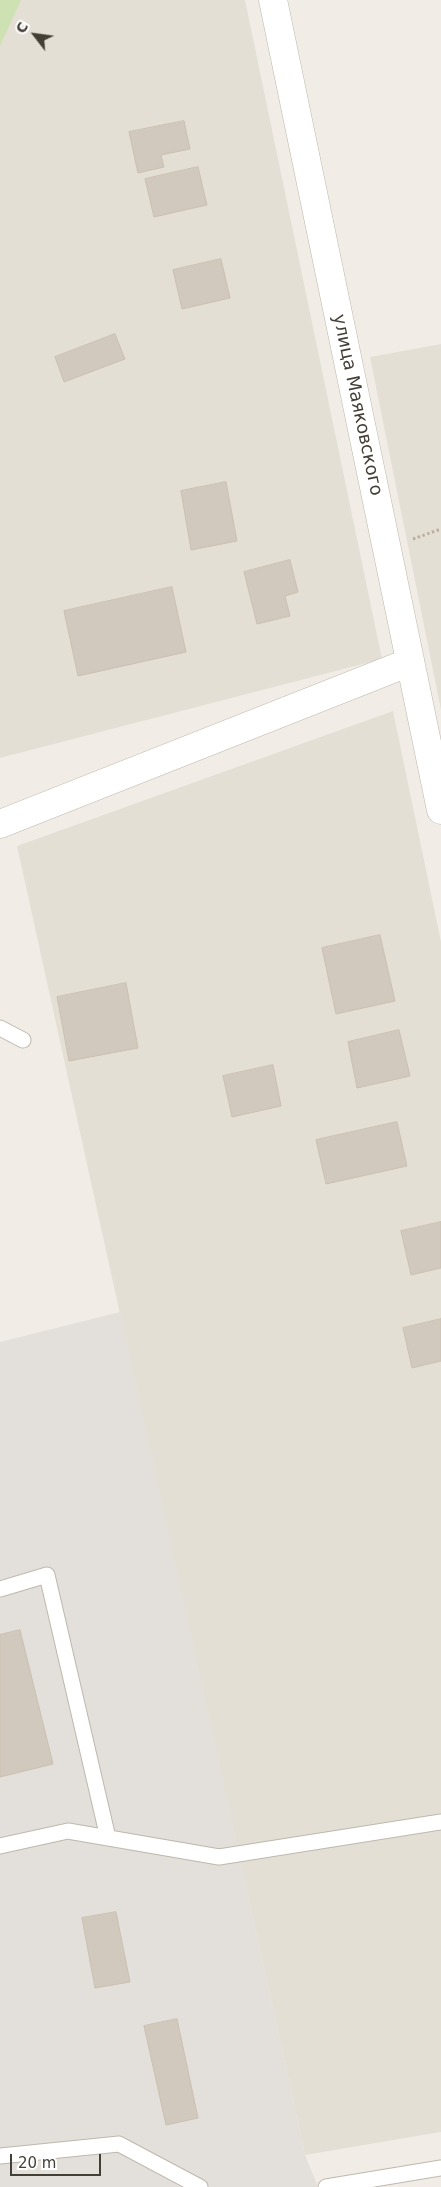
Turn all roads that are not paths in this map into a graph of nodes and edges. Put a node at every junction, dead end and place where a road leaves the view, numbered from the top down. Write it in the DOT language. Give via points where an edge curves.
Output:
graph roads {
  1 [pos="273,0"];
  2 [pos="410,662"];
  3 [pos="441,810"];
  4 [pos="0,824"];
  5 [pos="0,1028"];
  6 [pos="23,1040"];
  7 [pos="0,1589"];
  8 [pos="441,1822"];
  9 [pos="108,1838"];
  10 [pos="0,1846"];
  11 [pos="0,2156"];
  12 [pos="441,2168"];
  13 [pos="200,2187"];
  14 [pos="326,2187"];
  1 -- 2 [label="street, улица Маяковского"];
  2 -- 3 [label="street, улица Маяковского"];
  2 -- 4 [label="street"];
  5 -- 6 [label="lane"];
  7 -- 9 [label="lane" via="47,1575"];
  8 -- 9 [label="lane" via="219,1857"];
  9 -- 10 [label="lane" via="68,1831"];
  11 -- 13 [label="lane" via="119,2144"];
  12 -- 14 [label="lane"];
}
